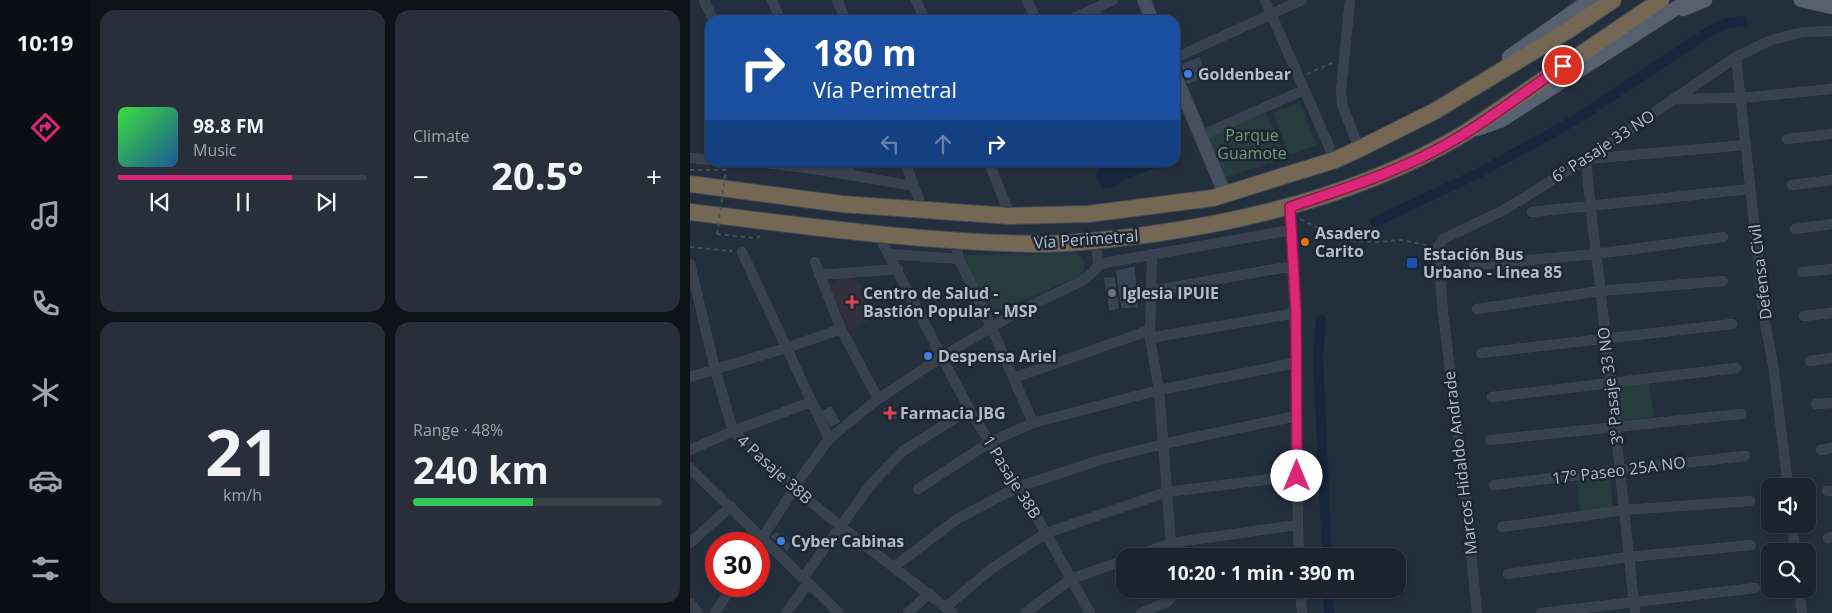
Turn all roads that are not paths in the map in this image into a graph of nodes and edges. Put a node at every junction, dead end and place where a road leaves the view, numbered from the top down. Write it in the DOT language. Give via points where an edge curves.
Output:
graph roads {
  1 [pos="704,0"];
  2 [pos="772,0"];
  3 [pos="837,0"];
  4 [pos="1027,0"];
  5 [pos="1113,0"];
  6 [pos="1144,0"];
  7 [pos="1265,0"];
  8 [pos="1302,0"];
  9 [pos="1350,0"];
  10 [pos="1590,0"];
  11 [pos="1613,0"];
  12 [pos="1661,0"];
  13 [pos="1689,0"];
  14 [pos="1705,0"];
  15 [pos="1801,0"];
  16 [pos="920,1"];
  17 [pos="1832,7"];
  18 [pos="1093,9"];
  19 [pos="1271,14"];
  20 [pos="711,15"];
  21 [pos="778,15"];
  22 [pos="844,15"];
  23 [pos="924,15"];
  24 [pos="1034,15"];
  25 [pos="1080,15"];
  26 [pos="1096,15"];
  27 [pos="1150,15"];
  28 [pos="1662,19"];
  29 [pos="1832,31"];
  30 [pos="1180,56"];
  31 [pos="1736,57"];
  32 [pos="1180,87"];
  33 [pos="1832,89"];
  34 [pos="1304,90"];
  35 [pos="1741,98"];
  36 [pos="1674,100"];
  37 [pos="1435,111"];
  38 [pos="1465,133"];
  39 [pos="1832,134"];
  40 [pos="1200,136"];
  41 [pos="1787,139"];
  42 [pos="1746,145"];
  43 [pos="1359,149"];
  44 [pos="690,158"];
  45 [pos="1586,159"];
  46 [pos="705,160"];
  47 [pos="1335,160"];
  48 [pos="802,167"];
  49 [pos="848,167"];
  50 [pos="907,167"];
  51 [pos="991,167"];
  52 [pos="852,175"];
  53 [pos="1832,180"];
  54 [pos="690,184"];
  55 [pos="1792,184"];
  56 [pos="914,186"];
  57 [pos="1750,189"];
  58 [pos="1225,194"];
  59 [pos="1589,206"];
  60 [pos="923,210"];
  61 [pos="690,212"];
  62 [pos="1290,212"];
  63 [pos="1532,212"];
  64 [pos="1010,216"];
  65 [pos="1832,224"];
  66 [pos="1795,229"];
  67 [pos="1291,230"];
  68 [pos="878,234"];
  69 [pos="1723,237"];
  70 [pos="954,240"];
  71 [pos="1096,242"];
  72 [pos="742,252"];
  73 [pos="890,254"];
  74 [pos="1152,254"];
  75 [pos="1596,254"];
  76 [pos="959,259"];
  77 [pos="815,262"];
  78 [pos="690,264"];
  79 [pos="1098,264"];
  80 [pos="1474,265"];
  81 [pos="1293,266"];
  82 [pos="898,269"];
  83 [pos="1832,269"];
  84 [pos="1802,272"];
  85 [pos="820,274"];
  86 [pos="1724,280"];
  87 [pos="1600,290"];
  88 [pos="1151,291"];
  89 [pos="1478,309"];
  90 [pos="1296,313"];
  91 [pos="1443,313"];
  92 [pos="1832,313"];
  93 [pos="1804,316"];
  94 [pos="1732,324"];
  95 [pos="991,326"];
  96 [pos="841,329"];
  97 [pos="1150,334"];
  98 [pos="1604,339"];
  99 [pos="786,348"];
  100 [pos="1481,353"];
  101 [pos="942,356"];
  102 [pos="1832,358"];
  103 [pos="1810,361"];
  104 [pos="1296,363"];
  105 [pos="1736,368"];
  106 [pos="716,370"];
  107 [pos="690,377"];
  108 [pos="1014,378"];
  109 [pos="1610,384"];
  110 [pos="1158,390"];
  111 [pos="1492,397"];
  112 [pos="878,399"];
  113 [pos="812,402"];
  114 [pos="1832,403"];
  115 [pos="1816,404"];
  116 [pos="970,409"];
  117 [pos="1741,414"];
  118 [pos="1298,416"];
  119 [pos="1034,422"];
  120 [pos="1616,427"];
  121 [pos="733,431"];
  122 [pos="829,440"];
  123 [pos="1490,440"];
  124 [pos="990,442"];
  125 [pos="1163,444"];
  126 [pos="1832,448"];
  127 [pos="690,450"];
  128 [pos="1821,450"];
  129 [pos="1745,456"];
  130 [pos="690,468"];
  131 [pos="1620,470"];
  132 [pos="1297,476"];
  133 [pos="1787,478"];
  134 [pos="1494,486"];
  135 [pos="1018,487"];
  136 [pos="794,488"];
  137 [pos="918,490"];
  138 [pos="1167,492"];
  139 [pos="1750,501"];
  140 [pos="730,506"];
  141 [pos="1625,510"];
  142 [pos="1297,525"];
  143 [pos="840,526"];
  144 [pos="1502,527"];
  145 [pos="752,532"];
  146 [pos="766,532"];
  147 [pos="1046,533"];
  148 [pos="690,543"];
  149 [pos="1171,543"];
  150 [pos="1751,545"];
  151 [pos="1157,548"];
  152 [pos="1298,548"];
  153 [pos="770,550"];
  154 [pos="1629,557"];
  155 [pos="1116,563"];
  156 [pos="894,567"];
  157 [pos="1508,574"];
  158 [pos="1071,578"];
  159 [pos="805,580"];
  160 [pos="1755,588"];
  161 [pos="929,593"];
  162 [pos="726,597"];
  163 [pos="1170,598"];
  164 [pos="1301,598"];
  165 [pos="1800,598"];
  166 [pos="1634,602"];
  167 [pos="690,603"];
  168 [pos="950,610"];
  169 [pos="719,611"];
  170 [pos="698,613"];
  171 [pos="786,613"];
  172 [pos="839,613"];
  173 [pos="908,613"];
  174 [pos="1025,613"];
  175 [pos="1090,613"];
  176 [pos="1141,613"];
  177 [pos="1302,613"];
  178 [pos="1477,613"];
  179 [pos="1541,613"];
  180 [pos="1635,613"];
  181 [pos="1802,613"];
  1 -- 20 [label="street"];
  2 -- 21 [label="street"];
  3 -- 22 [label="street"];
  4 -- 24 [label="street"];
  5 -- 18 [label="street"];
  6 -- 27 [label="street"];
  7 -- 19 [label="street"];
  8 -- 19 [label="street"];
  9 -- 43 [label="street" via="1341,90 1342,104"];
  10 -- 37 [label="main road, Vía Perimetral" via="1517,53 1451,94"];
  11 -- 37 [label="highway, Vía Perimetral"];
  12 -- 38 [label="highway, Vía Perimetral"];
  13 -- 28 [label="main road, Vía Perimetral"];
  14 -- 28 [label="main road"];
  15 -- 17 [label="main road"];
  16 -- 23 [label="street"];
  18 -- 25 [label="street"];
  18 -- 26 [label="street"];
  19 -- 30 [label="street"];
  19 -- 34 [label="street"];
  28 -- 38 [label="main road, Vía Perimetral" via="1500,121"];
  29 -- 31 [label="street, 6º Pasaje 33 NO" via="1803,32 1771,40"];
  31 -- 35 [label="street, Defensa Civil"];
  31 -- 36 [label="street, 6º Pasaje 33 NO"];
  32 -- 40 [label="street"];
  33 -- 35 [label="street"];
  34 -- 40 [label="street"];
  34 -- 47 [label="street"];
  35 -- 36 [label="street"];
  35 -- 42 [label="street, Defensa Civil"];
  36 -- 45 [label="street, 6º Pasaje 33 NO"];
  37 -- 43 [label="highway, Vía Perimetral"];
  38 -- 62 [label="highway, Vía Perimetral" via="1382,176"];
  39 -- 41 [label="street"];
  40 -- 58 [label="street"];
  42 -- 45 [label="street"];
  42 -- 57 [label="street, Defensa Civil"];
  43 -- 47 [label="highway, Vía Perimetral"];
  44 -- 46 [label="street"];
  45 -- 59 [label="street, 3º Pasaje 33 NO"];
  45 -- 91 [label="street, 6º Pasaje 33 NO" via="1504,210 1443,239 1438,247"];
  47 -- 58 [label="highway, Vía Perimetral"];
  48 -- 52 [label="street"];
  49 -- 52 [label="street"];
  50 -- 56 [label="street"];
  51 -- 64 [label="street"];
  52 -- 56 [label="street"];
  53 -- 55 [label="street"];
  54 -- 60 [label="highway, Vía Perimetral" via="842,204"];
  56 -- 60 [label="street"];
  57 -- 59 [label="street"];
  57 -- 133 [label="street, Defensa Civil"];
  58 -- 64 [label="highway, Vía Perimetral" via="1088,214"];
  59 -- 63 [label="street"];
  59 -- 75 [label="street, 3º Pasaje 33 NO"];
  60 -- 64 [label="highway, Vía Perimetral"];
  61 -- 68 [label="highway, Vía Perimetral"];
  62 -- 67 [label="street"];
  62 -- 71 [label="highway, Vía Perimetral"];
  65 -- 66 [label="street"];
  67 -- 74 [label="street"];
  67 -- 81 [label="street"];
  68 -- 70 [label="highway, Vía Perimetral"];
  68 -- 73 [label="street, 1 Pasaje 38B"];
  69 -- 75 [label="street"];
  70 -- 71 [label="highway, Vía Perimetral" via="1037,244"];
  70 -- 76 [label="street"];
  71 -- 79 [label="street"];
  72 -- 99 [label="street"];
  73 -- 76 [label="street"];
  73 -- 82 [label="street, 1 Pasaje 38B"];
  74 -- 79 [label="street"];
  74 -- 88 [label="street"];
  75 -- 80 [label="street"];
  75 -- 87 [label="street, 3º Pasaje 33 NO"];
  76 -- 95 [label="street"];
  77 -- 85 [label="street"];
  78 -- 106 [label="street, 4 Pasaje 38B"];
  79 -- 95 [label="street" via="1082,282"];
  81 -- 88 [label="street"];
  81 -- 90 [label="street"];
  82 -- 85 [label="street"];
  82 -- 101 [label="street, 1 Pasaje 38B"];
  83 -- 84 [label="street"];
  85 -- 96 [label="street"];
  86 -- 87 [label="street"];
  87 -- 89 [label="street"];
  87 -- 98 [label="street, 3º Pasaje 33 NO"];
  88 -- 97 [label="street"];
  90 -- 97 [label="street"];
  90 -- 104 [label="street"];
  91 -- 178 [label="street, Marcos Hidaldo Andrade"];
  92 -- 93 [label="street"];
  94 -- 98 [label="street"];
  95 -- 101 [label="street"];
  95 -- 108 [label="street"];
  96 -- 99 [label="street"];
  96 -- 112 [label="street"];
  97 -- 108 [label="street"];
  97 -- 110 [label="street"];
  98 -- 100 [label="street"];
  98 -- 109 [label="street, 3º Pasaje 33 NO"];
  99 -- 106 [label="street"];
  99 -- 113 [label="street"];
  101 -- 112 [label="street"];
  101 -- 116 [label="street, 1 Pasaje 38B"];
  102 -- 103 [label="street"];
  104 -- 110 [label="street"];
  104 -- 118 [label="street"];
  105 -- 109 [label="street"];
  106 -- 107 [label="street"];
  106 -- 121 [label="street, 4 Pasaje 38B"];
  108 -- 119 [label="street"];
  109 -- 111 [label="street"];
  109 -- 120 [label="street, 3º Pasaje 33 NO"];
  110 -- 119 [label="street"];
  110 -- 125 [label="street"];
  112 -- 122 [label="street"];
  113 -- 121 [label="street"];
  113 -- 122 [label="street"];
  114 -- 115 [label="street"];
  116 -- 124 [label="street, 1 Pasaje 38B"];
  116 -- 143 [label="street" via="903,451 872,483"];
  117 -- 120 [label="street"];
  118 -- 125 [label="street"];
  118 -- 132 [label="street"];
  119 -- 124 [label="street"];
  120 -- 123 [label="street"];
  120 -- 131 [label="street, 3º Pasaje 33 NO"];
  121 -- 127 [label="street"];
  121 -- 136 [label="street, 4 Pasaje 38B"];
  122 -- 136 [label="street"];
  124 -- 135 [label="street, 1 Pasaje 38B"];
  124 -- 137 [label="street"];
  125 -- 135 [label="street" via="1103,459"];
  125 -- 138 [label="street"];
  126 -- 128 [label="street"];
  129 -- 131 [label="street, 17º Paseo 25A NO"];
  130 -- 140 [label="street"];
  131 -- 134 [label="street, 17º Paseo 25A NO"];
  131 -- 141 [label="street, 3º Pasaje 33 NO"];
  132 -- 138 [label="street"];
  132 -- 142 [label="street"];
  135 -- 147 [label="street, 1 Pasaje 38B"];
  135 -- 156 [label="street" via="957,519"];
  136 -- 143 [label="street, 4 Pasaje 38B"];
  136 -- 146 [label="street"];
  138 -- 147 [label="street"];
  138 -- 149 [label="street"];
  139 -- 141 [label="street"];
  140 -- 145 [label="street"];
  140 -- 148 [label="street"];
  141 -- 144 [label="street"];
  141 -- 154 [label="street, 3º Pasaje 33 NO"];
  142 -- 149 [label="street"];
  142 -- 152 [label="street"];
  143 -- 156 [label="street, 4 Pasaje 38B"];
  143 -- 159 [label="street"];
  147 -- 158 [label="street, 1 Pasaje 38B"];
  147 -- 168 [label="street" via="991,569"];
  149 -- 151 [label="street"];
  150 -- 154 [label="street"];
  153 -- 159 [label="street"];
  154 -- 157 [label="street"];
  154 -- 166 [label="street, 3º Pasaje 33 NO"];
  155 -- 158 [label="street"];
  156 -- 161 [label="street, 4 Pasaje 38B"];
  158 -- 174 [label="street"];
  158 -- 175 [label="street, 1 Pasaje 38B"];
  159 -- 171 [label="street"];
  159 -- 172 [label="street"];
  160 -- 166 [label="street"];
  161 -- 168 [label="street, 4 Pasaje 38B"];
  161 -- 173 [label="street"];
  162 -- 169 [label="street"];
  163 -- 176 [label="street"];
  164 -- 177 [label="street"];
  165 -- 181 [label="street"];
  166 -- 179 [label="street"];
  166 -- 180 [label="street, 3º Pasaje 33 NO"];
  167 -- 170 [label="street"];
}
